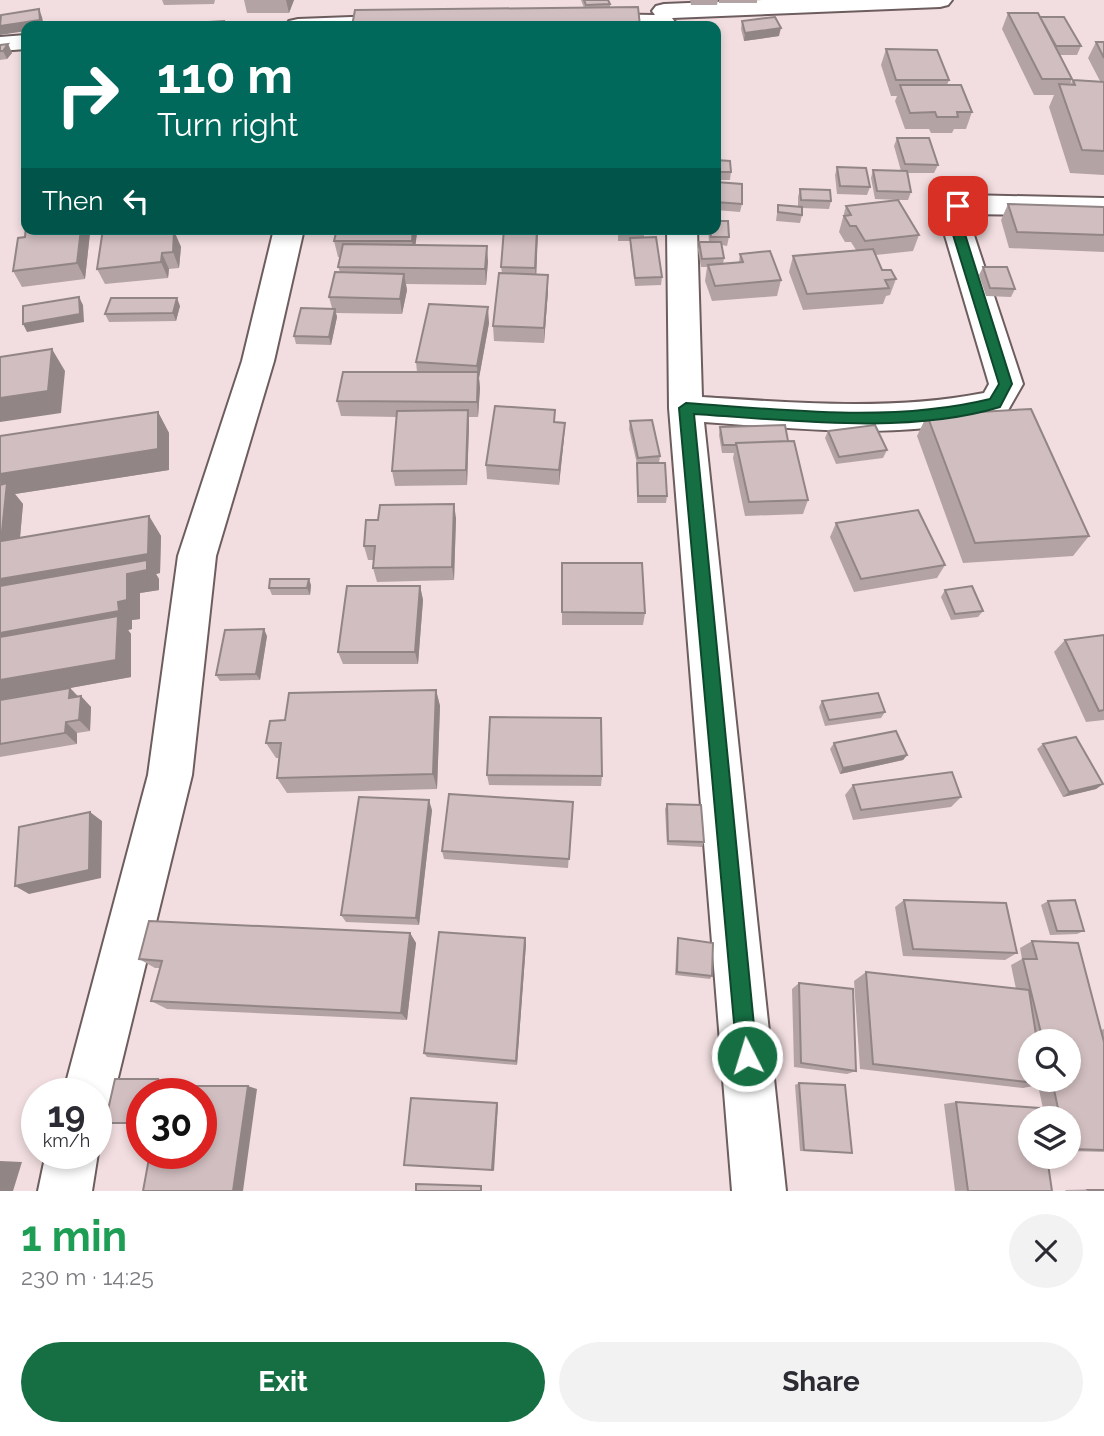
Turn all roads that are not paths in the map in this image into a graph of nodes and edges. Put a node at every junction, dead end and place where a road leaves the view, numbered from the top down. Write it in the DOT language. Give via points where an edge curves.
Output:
graph roads {
  1 [pos="940,0"];
  2 [pos="664,15"];
  3 [pos="568,21"];
  4 [pos="21,42"];
  5 [pos="0,44"];
  6 [pos="1104,207"];
  7 [pos="287,235"];
  8 [pos="682,235"];
  9 [pos="686,408"];
  10 [pos="92,1078"];
  11 [pos="69,1169"];
  12 [pos="65,1191"];
  13 [pos="760,1191"];
  1 -- 2 [label="street"];
  2 -- 3 [label="street"];
  4 -- 5 [label="street"];
  6 -- 9 [label="street" via="965,204 952,212 1006,384 995,403 957,413 839,418"];
  7 -- 10 [label="street" via="258,361 197,556 170,775"];
  8 -- 9 [label="street"];
  9 -- 13 [label="street"];
  11 -- 12 [label="street"];
}
